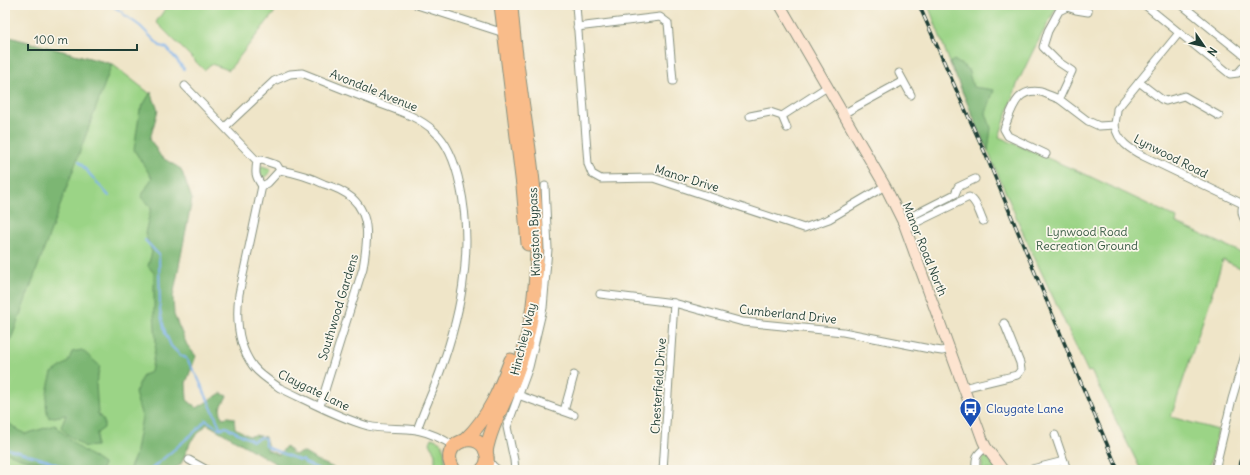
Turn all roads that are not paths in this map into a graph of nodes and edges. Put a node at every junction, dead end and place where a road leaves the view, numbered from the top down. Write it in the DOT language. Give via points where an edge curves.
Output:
graph roads {
  1 [pos="417,5"];
  2 [pos="501,5"];
  3 [pos="511,5"];
  4 [pos="576,5"];
  5 [pos="780,5"];
  6 [pos="1145,5"];
  7 [pos="1182,5"];
  8 [pos="434,8"];
  9 [pos="1088,12"];
  10 [pos="578,28"];
  11 [pos="504,33"];
  12 [pos="1179,33"];
  13 [pos="1245,56"];
  14 [pos="1245,65"];
  15 [pos="1072,71"];
  16 [pos="899,73"];
  17 [pos="1080,74"];
  18 [pos="673,81"];
  19 [pos="903,81"];
  20 [pos="1139,82"];
  21 [pos="185,86"];
  22 [pos="827,88"];
  23 [pos="911,95"];
  24 [pos="1059,99"];
  25 [pos="843,114"];
  26 [pos="750,116"];
  27 [pos="782,116"];
  28 [pos="1219,116"];
  29 [pos="1115,125"];
  30 [pos="225,127"];
  31 [pos="788,128"];
  32 [pos="1046,154"];
  33 [pos="258,161"];
  34 [pos="280,170"];
  35 [pos="975,179"];
  36 [pos="262,186"];
  37 [pos="545,186"];
  38 [pos="884,186"];
  39 [pos="1244,203"];
  40 [pos="1245,220"];
  41 [pos="983,221"];
  42 [pos="904,224"];
  43 [pos="600,294"];
  44 [pos="674,303"];
  45 [pos="1004,323"];
  46 [pos="950,349"];
  47 [pos="1245,354"];
  48 [pos="574,376"];
  49 [pos="963,388"];
  50 [pos="518,395"];
  51 [pos="320,406"];
  52 [pos="564,412"];
  53 [pos="574,415"];
  54 [pos="417,430"];
  55 [pos="1055,435"];
  56 [pos="466,439"];
  57 [pos="454,446"];
  58 [pos="986,447"];
  59 [pos="487,455"];
  60 [pos="189,460"];
  61 [pos="1064,461"];
  62 [pos="452,468"];
  63 [pos="208,470"];
  64 [pos="482,470"];
  65 [pos="498,470"];
  66 [pos="515,470"];
  67 [pos="663,470"];
  68 [pos="976,470"];
  69 [pos="1003,470"];
  70 [pos="1028,470"];
  71 [pos="1067,470"];
  72 [pos="1216,470"];
  1 -- 8 [label="street"];
  2 -- 11 [label="highway, Kingston Bypass"];
  3 -- 59 [label="highway, Kingston Bypass" via="533,183 537,252 534,296 526,339 511,387 491,432"];
  4 -- 10 [label="street, Manor Drive"];
  5 -- 22 [label="street, Manor Road North"];
  6 -- 12 [label="street"];
  7 -- 13 [label="street"];
  8 -- 11 [label="street"];
  9 -- 15 [label="street" via="1067,7 1059,11 1043,47"];
  10 -- 18 [label="street" via="660,17 668,24"];
  10 -- 38 [label="street, Manor Drive" via="588,164 592,174 601,179 653,178 804,228 829,219"];
  11 -- 56 [label="highway, Kingston Bypass" via="527,222 527,291 515,352 501,387 477,428"];
  12 -- 14 [label="street" via="1230,74 1238,73"];
  12 -- 20 [label="street"];
  15 -- 17 [label="street"];
  15 -- 24 [label="street"];
  16 -- 19 [label="street"];
  19 -- 23 [label="street"];
  19 -- 25 [label="street"];
  20 -- 28 [label="street" via="1161,99 1166,101 1184,96"];
  20 -- 29 [label="street" via="1118,110"];
  21 -- 30 [label="street"];
  22 -- 25 [label="street, Manor Road North"];
  22 -- 27 [label="street"];
  24 -- 29 [label="street" via="1088,121 1099,126"];
  24 -- 32 [label="street" via="1041,92 1027,92 1018,98 1004,129 1008,136"];
  25 -- 38 [label="street, Manor Road North"];
  26 -- 27 [label="street" via="770,112"];
  27 -- 31 [label="street"];
  29 -- 39 [label="street, Lynwood Road" via="1119,137 1128,148"];
  30 -- 33 [label="street"];
  30 -- 54 [label="street, Avondale Avenue" via="274,81 290,74 302,74 424,122 445,144 453,159 464,204 466,256 462,295 453,334"];
  33 -- 34 [label="street" via="277,165"];
  33 -- 36 [label="street" via="256,178"];
  34 -- 36 [label="street"];
  34 -- 51 [label="street, Southwood Gardens" via="298,173 352,198 362,211 366,224 367,248 364,268"];
  35 -- 42 [label="street" via="958,188 956,194"];
  36 -- 51 [label="street, Claygate Lane" via="239,294 238,324 241,338 245,353 254,367 272,383"];
  37 -- 50 [label="street, Hinchley Way" via="548,249 544,308 529,367"];
  38 -- 42 [label="street, Manor Road North"];
  39 -- 40 [label="street" via="1242,215"];
  41 -- 42 [label="street" via="975,202 969,197"];
  42 -- 46 [label="street, Manor Road North"];
  43 -- 44 [label="street, Cumberland Drive"];
  44 -- 46 [label="street, Cumberland Drive" via="743,322 843,332 942,351"];
  44 -- 67 [label="street, Chesterfield Drive"];
  45 -- 49 [label="street" via="1021,370 1017,375"];
  46 -- 49 [label="street, Manor Road North"];
  47 -- 72 [label="street"];
  48 -- 52 [label="street"];
  49 -- 58 [label="street, Manor Road North"];
  50 -- 52 [label="street"];
  50 -- 66 [label="street, Hinchley Way" via="507,426"];
  51 -- 54 [label="street, Claygate Lane" via="370,427"];
  52 -- 53 [label="street"];
  54 -- 57 [label="street, Claygate Lane" via="444,439"];
  55 -- 61 [label="street"];
  56 -- 57 [label="highway, Kingston Bypass"];
  56 -- 59 [label="highway" via="474,440 483,446"];
  57 -- 62 [label="highway" via="450,458"];
  58 -- 68 [label="street" via="977,454"];
  58 -- 69 [label="street, Manor Road North"];
  59 -- 64 [label="highway, Kingston Bypass"];
  59 -- 65 [label="street"];
  60 -- 63 [label="street"];
  61 -- 70 [label="street"];
  61 -- 71 [label="street"];
}
